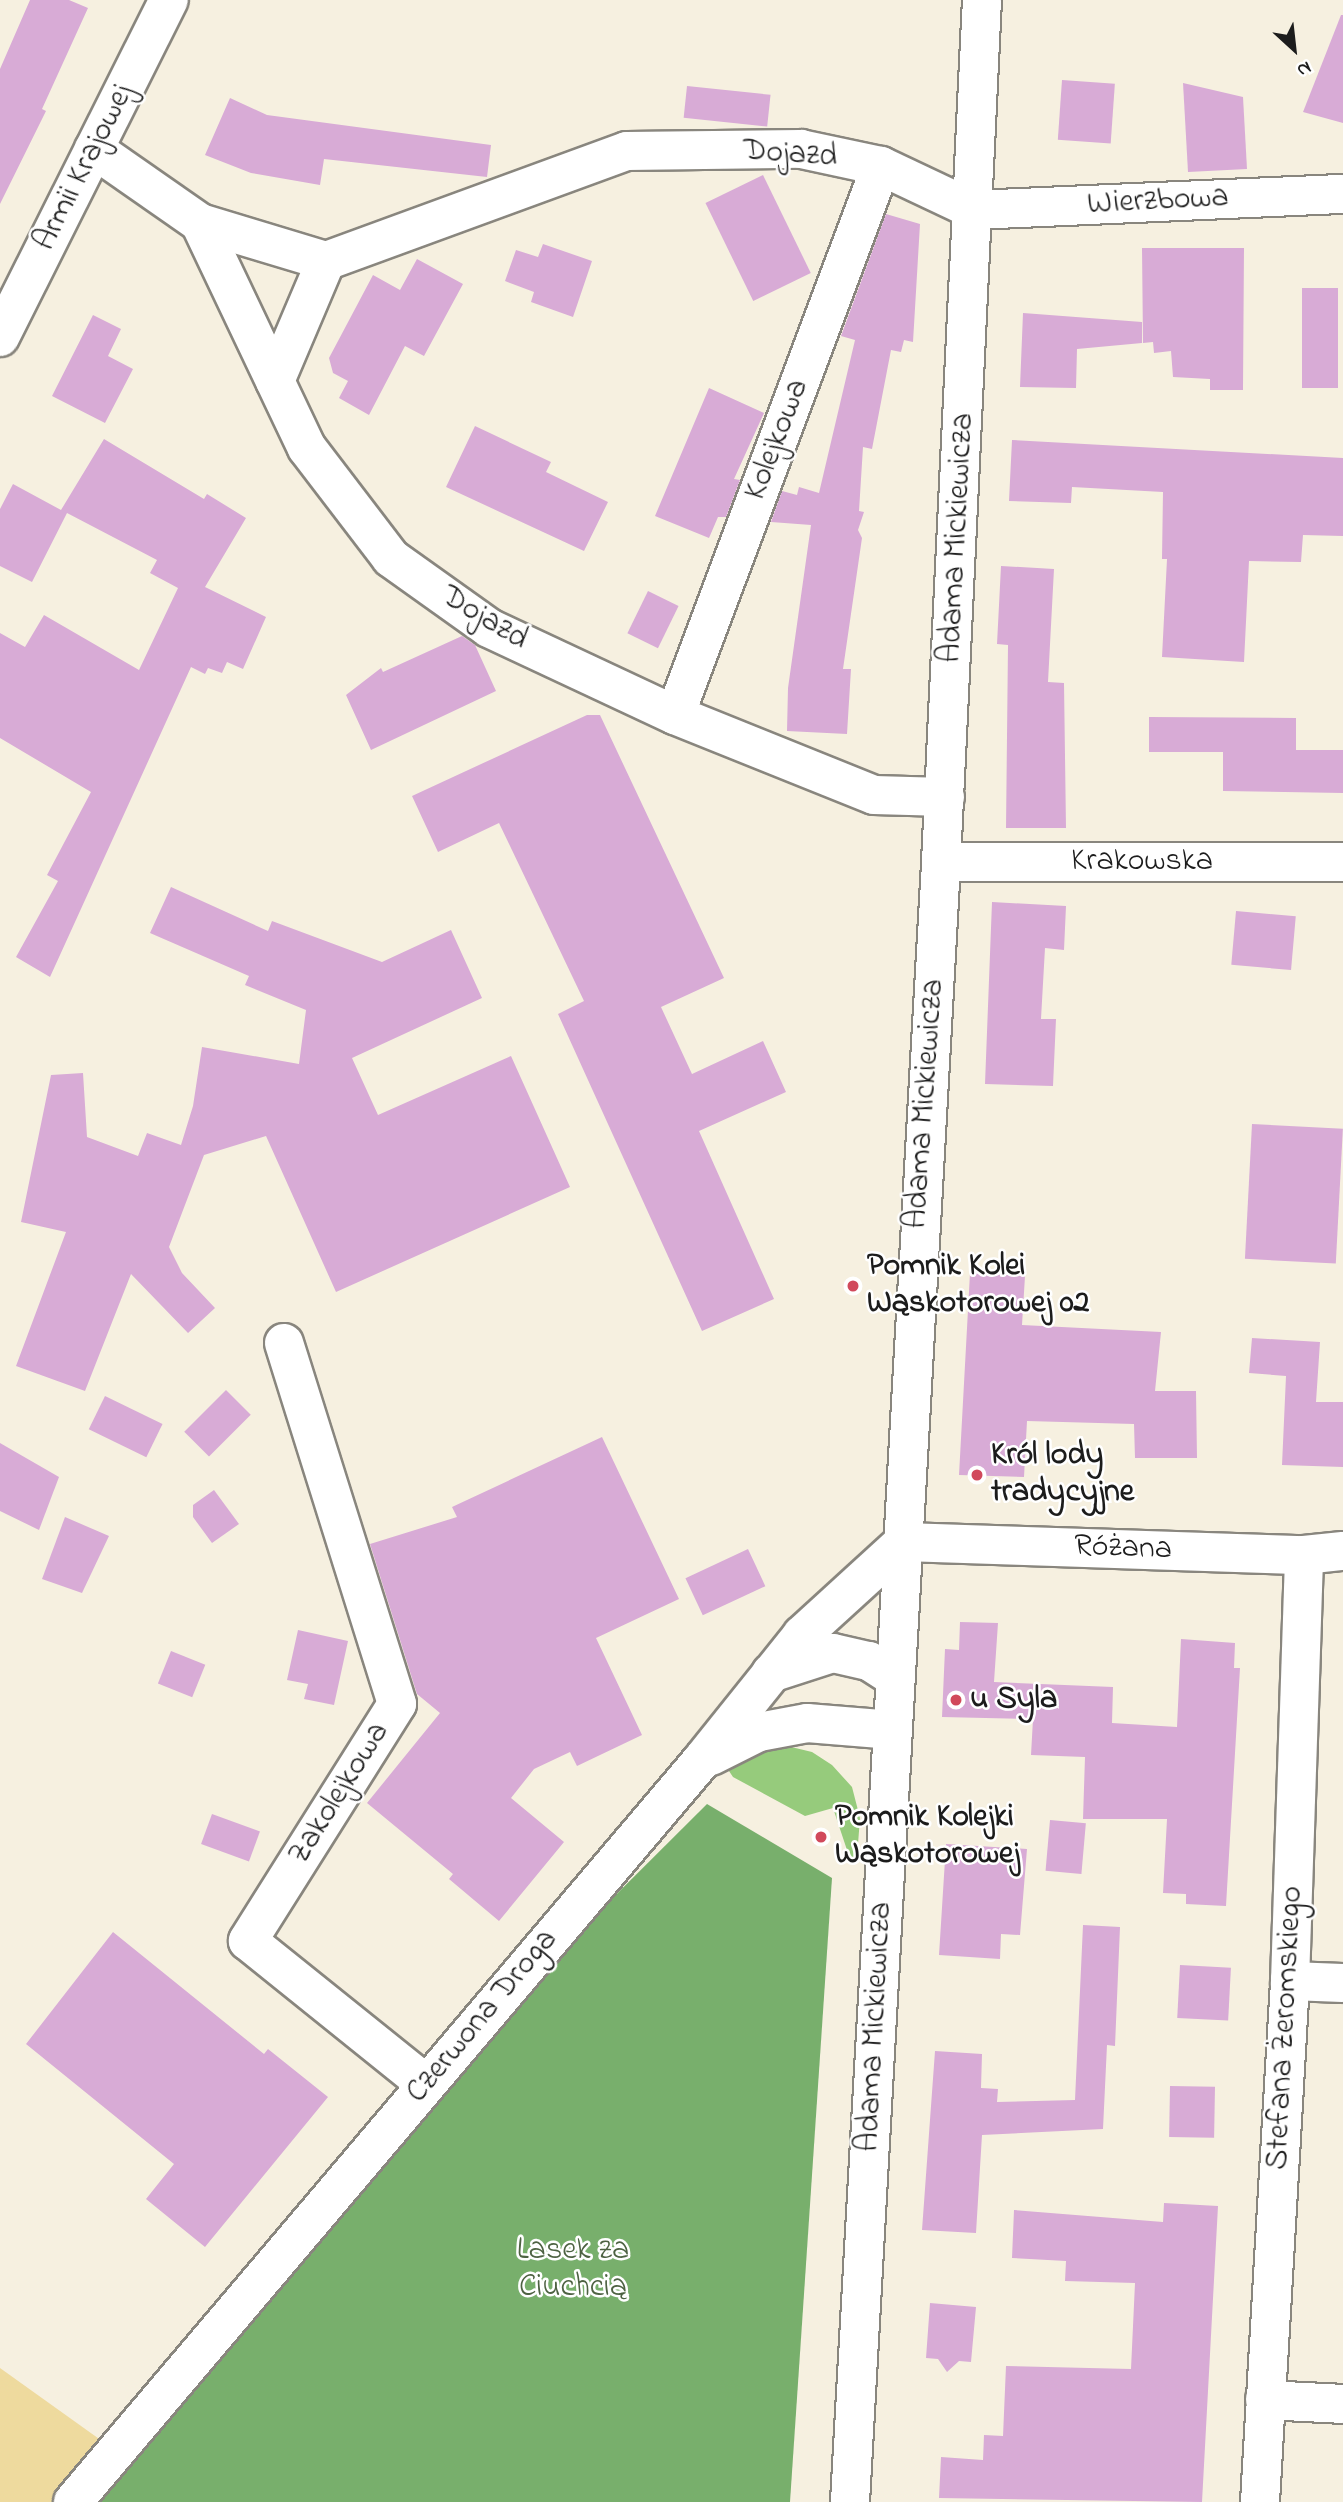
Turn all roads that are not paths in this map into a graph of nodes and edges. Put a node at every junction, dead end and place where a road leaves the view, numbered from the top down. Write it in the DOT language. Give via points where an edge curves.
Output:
graph roads {
  1 [pos="169,0"];
  2 [pos="982,0"];
  3 [pos="94,149"];
  4 [pos="881,166"];
  5 [pos="1343,194"];
  6 [pos="974,210"];
  7 [pos="200,223"];
  8 [pos="326,261"];
  9 [pos="10,293"];
  10 [pos="0,337"];
  11 [pos="275,381"];
  12 [pos="675,715"];
  13 [pos="944,797"];
  14 [pos="941,862"];
  15 [pos="1343,862"];
  16 [pos="284,1343"];
  17 [pos="904,1542"];
  18 [pos="1343,1551"];
  19 [pos="1304,1555"];
  20 [pos="771,1673"];
  21 [pos="895,1678"];
  22 [pos="893,1730"];
  23 [pos="702,1760"];
  24 [pos="1290,1981"];
  25 [pos="1343,1983"];
  26 [pos="426,2084"];
  27 [pos="1265,2400"];
  28 [pos="1343,2404"];
  29 [pos="73,2502"];
  30 [pos="850,2502"];
  31 [pos="1260,2502"];
  1 -- 3 [label="street, Armii Krajowej"];
  2 -- 6 [label="street, Adama Mickiewicza"];
  3 -- 7 [label="street, Dojazd"];
  3 -- 9 [label="street, Armii Krajowej"];
  4 -- 6 [label="street, Dojazd"];
  4 -- 8 [label="street, Dojazd" via="801,149 627,151"];
  4 -- 12 [label="street, Kolejkowa"];
  5 -- 6 [label="street, Wierzbowa"];
  6 -- 13 [label="street, Adama Mickiewicza"];
  7 -- 8 [label="street, Dojazd"];
  7 -- 11 [label="street, Dojazd"];
  8 -- 11 [label="street"];
  9 -- 10 [label="street, Armii Krajowej"];
  11 -- 12 [label="street, Dojazd" via="307,448 391,558 489,628"];
  12 -- 13 [label="street, Dojazd" via="874,795"];
  13 -- 14 [label="street, Adama Mickiewicza"];
  14 -- 15 [label="street, Krakowska"];
  14 -- 17 [label="street, Adama Mickiewicza"];
  16 -- 26 [label="street, Zakolejkowa" via="397,1704 248,1941"];
  17 -- 19 [label="street, Różana"];
  17 -- 20 [label="street, Czerwona Droga" via="802,1635"];
  17 -- 21 [label="street, Adama Mickiewicza"];
  18 -- 19 [label="street, Różana"];
  19 -- 24 [label="street, Stefana Żeromskiego"];
  20 -- 21 [label="street" via="833,1653 869,1661"];
  20 -- 23 [label="street, Czerwona Droga"];
  21 -- 22 [label="street, Adama Mickiewicza"];
  22 -- 23 [label="street" via="807,1723 759,1732"];
  22 -- 30 [label="street, Adama Mickiewicza"];
  23 -- 26 [label="street, Czerwona Droga"];
  24 -- 25 [label="street"];
  24 -- 27 [label="street, Stefana Żeromskiego"];
  26 -- 29 [label="street, Czerwona Droga"];
  27 -- 28 [label="street"];
  27 -- 31 [label="street, Stefana Żeromskiego"];
}
